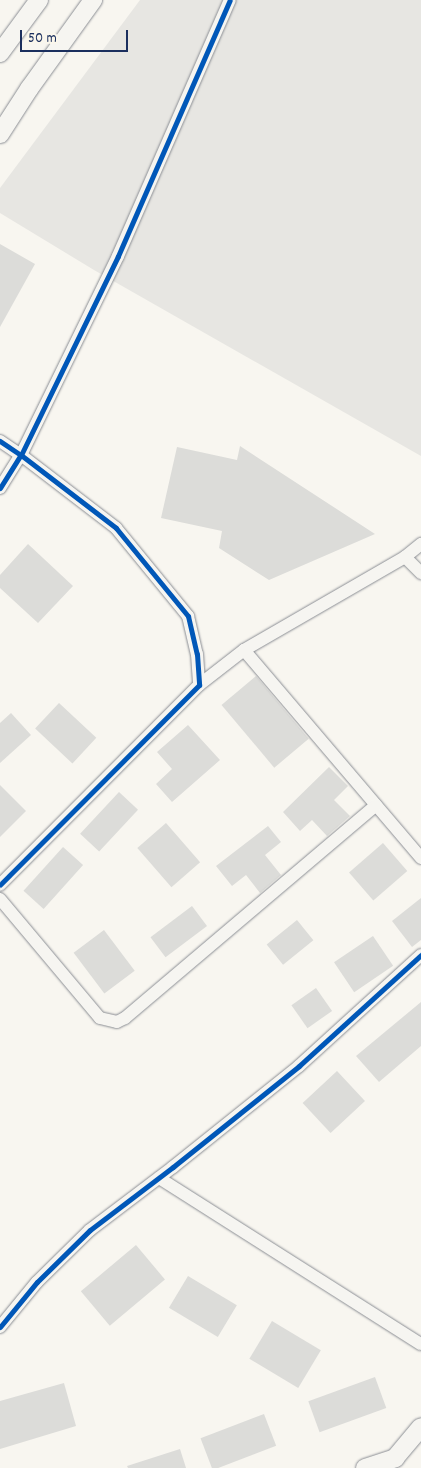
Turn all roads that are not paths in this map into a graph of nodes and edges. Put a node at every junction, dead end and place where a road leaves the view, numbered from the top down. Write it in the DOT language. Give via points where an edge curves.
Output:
graph roads {
  1 [pos="39,0"];
  2 [pos="93,0"];
  3 [pos="230,0"];
  4 [pos="0,53"];
  5 [pos="0,134"];
  6 [pos="0,441"];
  7 [pos="21,455"];
  8 [pos="0,488"];
  9 [pos="421,544"];
  10 [pos="405,557"];
  11 [pos="421,573"];
  12 [pos="244,650"];
  13 [pos="199,685"];
  14 [pos="376,805"];
  15 [pos="421,857"];
  16 [pos="0,885"];
  17 [pos="0,899"];
  18 [pos="421,955"];
  19 [pos="160,1178"];
  20 [pos="0,1327"];
  21 [pos="421,1344"];
  22 [pos="421,1427"];
  23 [pos="365,1468"];
  1 -- 4 [label="main road"];
  2 -- 5 [label="main road"];
  3 -- 7 [label="street" via="118,256"];
  6 -- 7 [label="street"];
  7 -- 8 [label="street"];
  7 -- 13 [label="street" via="116,528 188,616 197,654"];
  9 -- 10 [label="street"];
  10 -- 11 [label="street"];
  10 -- 12 [label="street"];
  12 -- 13 [label="street"];
  12 -- 14 [label="street"];
  13 -- 16 [label="street"];
  14 -- 15 [label="street"];
  14 -- 17 [label="street" via="125,1018 116,1022 100,1018"];
  18 -- 19 [label="street" via="298,1066"];
  19 -- 20 [label="street" via="90,1230 37,1282"];
  19 -- 21 [label="street"];
  22 -- 23 [label="main road" via="395,1458"];
}
